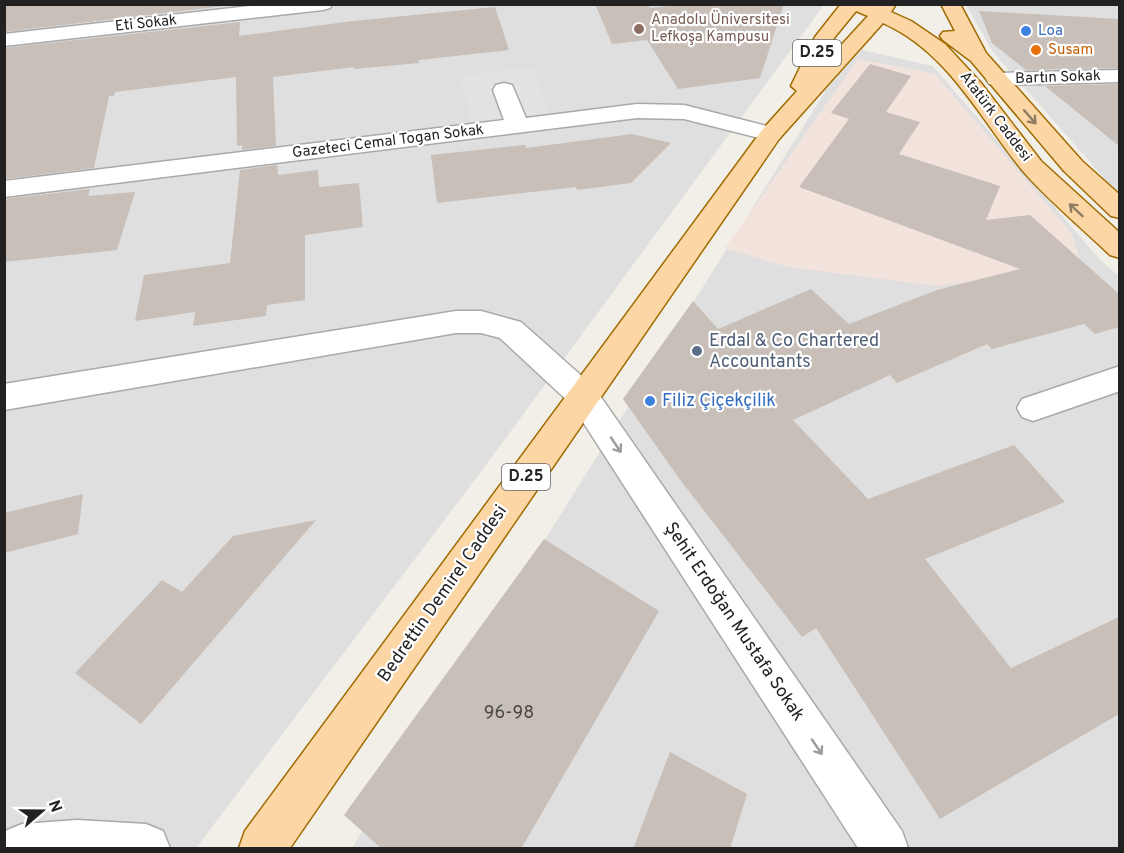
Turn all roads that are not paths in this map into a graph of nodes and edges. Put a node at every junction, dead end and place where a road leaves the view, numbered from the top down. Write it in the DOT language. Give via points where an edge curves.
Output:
graph roads {
  1 [pos="323,4"];
  2 [pos="851,4"];
  3 [pos="856,4"];
  4 [pos="950,4"];
  5 [pos="887,7"];
  6 [pos="4,40"];
  7 [pos="856,43"];
  8 [pos="970,65"];
  9 [pos="1119,76"];
  10 [pos="997,79"];
  11 [pos="504,90"];
  12 [pos="792,106"];
  13 [pos="518,126"];
  14 [pos="771,134"];
  15 [pos="4,189"];
  16 [pos="1119,210"];
  17 [pos="1119,249"];
  18 [pos="1119,378"];
  19 [pos="4,396"];
  20 [pos="583,396"];
  21 [pos="1033,408"];
  22 [pos="22,849"];
  23 [pos="146,849"];
  24 [pos="262,849"];
  25 [pos="885,849"];
  1 -- 6 [label="street, Eti Sokak"];
  2 -- 12 [label="main road, Bedrettin Demirel Caddesi / D.25" via="825,37"];
  3 -- 5 [label="main road, Atatürk Caddesi"];
  4 -- 8 [label="main road"];
  5 -- 7 [label="main road, Bedrettin Demirel Caddesi / D.25"];
  5 -- 8 [label="main road, Atatürk Caddesi" via="944,53"];
  7 -- 8 [label="main road" via="890,42"];
  7 -- 12 [label="main road, Bedrettin Demirel Caddesi / D.25"];
  8 -- 10 [label="main road, Atatürk Caddesi"];
  17 -- 8 [label="main road, Atatürk Caddesi, one-way" via="1032,166"];
  9 -- 10 [label="street, Bartın Sokak"];
  10 -- 16 [label="main road, Atatürk Caddesi, one-way" via="1073,166"];
  11 -- 13 [label="street"];
  12 -- 14 [label="main road, Bedrettin Demirel Caddesi / D.25"];
  13 -- 14 [label="street, Gazeteci Cemal Togan Sokak" via="663,110"];
  13 -- 15 [label="street, Gazeteci Cemal Togan Sokak"];
  14 -- 20 [label="main road, Bedrettin Demirel Caddesi / D.25"];
  18 -- 21 [label="street"];
  19 -- 20 [label="street, Şehit Erdoğan Mustafa Sokak" via="456,322 481,322 510,330"];
  20 -- 24 [label="main road, Bedrettin Demirel Caddesi / D.25"];
  20 -- 25 [label="street, Şehit Erdoğan Mustafa Sokak, one-way"];
  22 -- 23 [label="street" via="77,843"];
}
